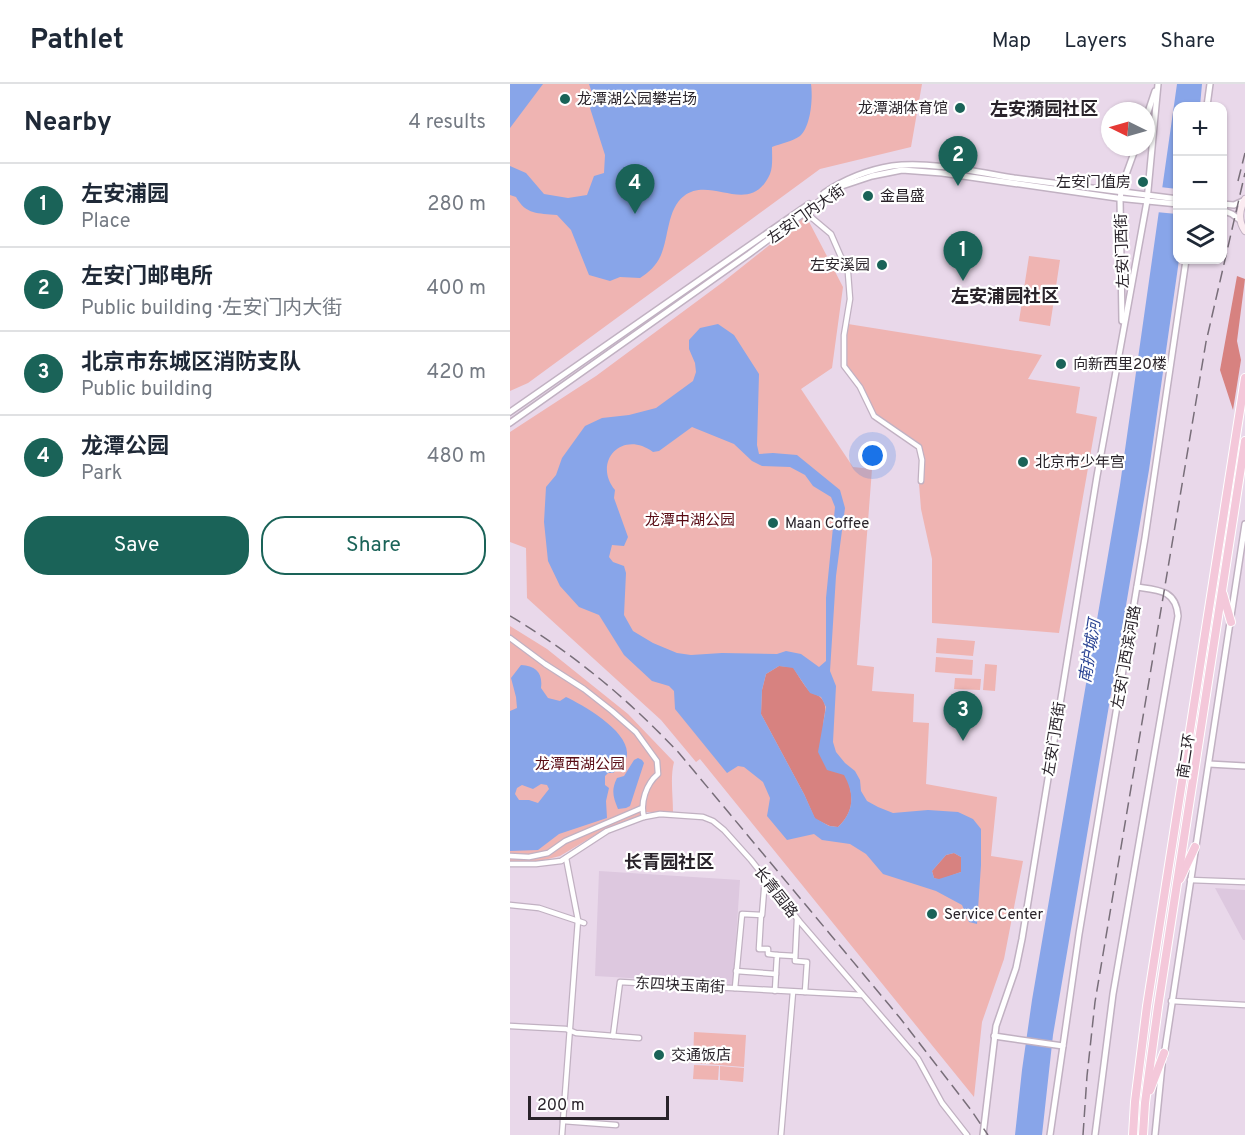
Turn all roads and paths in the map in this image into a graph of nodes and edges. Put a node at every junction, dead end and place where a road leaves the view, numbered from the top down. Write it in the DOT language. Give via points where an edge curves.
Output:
graph roads {
  1 [pos="1158,84"];
  2 [pos="1210,84"];
  3 [pos="1152,102"];
  4 [pos="1208,102"];
  5 [pos="1133,156"];
  6 [pos="1120,195"];
  7 [pos="1147,198"];
  8 [pos="1155,199"];
  9 [pos="1173,199"];
  10 [pos="1244,200"];
  11 [pos="1173,203"];
  12 [pos="1227,204"];
  13 [pos="805,209"];
  14 [pos="1227,212"];
  15 [pos="1240,220"];
  16 [pos="1245,231"];
  17 [pos="1185,264"];
  18 [pos="1121,340"];
  19 [pos="1245,378"];
  20 [pos="510,412"];
  21 [pos="510,423"];
  22 [pos="1245,444"];
  23 [pos="921,482"];
  24 [pos="1245,524"];
  25 [pos="1137,587"];
  26 [pos="1222,590"];
  27 [pos="1230,622"];
  28 [pos="510,639"];
  29 [pos="1209,764"];
  30 [pos="1245,766"];
  31 [pos="642,808"];
  32 [pos="644,817"];
  33 [pos="1195,847"];
  34 [pos="510,856"];
  35 [pos="566,858"];
  36 [pos="510,864"];
  37 [pos="765,878"];
  38 [pos="1190,880"];
  39 [pos="1245,882"];
  40 [pos="1176,889"];
  41 [pos="510,905"];
  42 [pos="761,915"];
  43 [pos="797,919"];
  44 [pos="578,920"];
  45 [pos="584,923"];
  46 [pos="777,955"];
  47 [pos="795,956"];
  48 [pos="736,971"];
  49 [pos="776,974"];
  50 [pos="735,988"];
  51 [pos="776,991"];
  52 [pos="793,992"];
  53 [pos="805,992"];
  54 [pos="863,995"];
  55 [pos="1171,1001"];
  56 [pos="1245,1005"];
  57 [pos="510,1026"];
  58 [pos="571,1029"];
  59 [pos="613,1035"];
  60 [pos="994,1036"];
  61 [pos="639,1038"];
  62 [pos="1063,1046"];
  63 [pos="1164,1053"];
  64 [pos="1145,1103"];
  65 [pos="546,1106"];
  66 [pos="564,1108"];
  67 [pos="563,1121"];
  68 [pos="616,1125"];
  69 [pos="562,1135"];
  70 [pos="781,1135"];
  71 [pos="967,1135"];
  72 [pos="983,1135"];
  73 [pos="1050,1135"];
  74 [pos="1095,1135"];
  75 [pos="1133,1135"];
  76 [pos="1143,1135"];
  77 [pos="1155,1135"];
  1 -- 3 [label="street"];
  1 -- 7 [label="street, 左安门西街"];
  2 -- 4 [label="street"];
  5 -- 6 [label="street, 左安门西街"];
  6 -- 7 [label="street, 左安门内大街"];
  6 -- 13 [label="street, 左安门内大街" via="902,170 842,186"];
  6 -- 18 [label="street, 左安门西街"];
  7 -- 8 [label="street, 左安门内大街"];
  7 -- 18 [label="street, 左安门西街"];
  8 -- 9 [label="street"];
  8 -- 11 [label="street"];
  10 -- 12 [label="street"];
  10 -- 15 [label="main road"];
  13 -- 20 [label="street, 左安门内大街"];
  13 -- 21 [label="street, 左安门内大街" via="749,254"];
  13 -- 23 [label="street" via="831,234 848,273 850,299 844,366 874,416 919,447"];
  14 -- 15 [label="street"];
  15 -- 16 [label="main road"];
  17 -- 25 [label="street, 左安门西滨河路"];
  18 -- 60 [label="street, 左安门西街" via="1023,939"];
  19 -- 75 [label="highway, 南二环" via="1148,1006"];
  22 -- 26 [label="highway, 南二环"];
  24 -- 27 [label="street"];
  25 -- 62 [label="street, 左安门西滨河路" via="1078,933"];
  25 -- 74 [label="street" via="1168,593 1178,616 1113,994"];
  26 -- 27 [label="highway"];
  26 -- 40 [label="highway, 南二环"];
  27 -- 29 [label="street"];
  28 -- 31 [label="street" via="584,689 636,732 658,766"];
  29 -- 30 [label="street"];
  29 -- 33 [label="street"];
  31 -- 32 [label="street"];
  31 -- 34 [label="street" via="565,841 548,853"];
  32 -- 35 [label="street, 长青园路" via="608,831"];
  32 -- 37 [label="street, 长青园路" via="660,814 713,821"];
  33 -- 38 [label="street"];
  33 -- 40 [label="highway"];
  35 -- 36 [label="street, 长青园路"];
  35 -- 44 [label="street"];
  37 -- 42 [label="street"];
  37 -- 43 [label="street, 长青园路"];
  38 -- 39 [label="street"];
  38 -- 55 [label="street"];
  40 -- 64 [label="highway, 南二环"];
  41 -- 44 [label="street" via="539,908"];
  42 -- 46 [label="street" via="759,949"];
  42 -- 48 [label="street" via="742,914"];
  43 -- 47 [label="street"];
  43 -- 54 [label="street, 长青园路"];
  44 -- 45 [label="street"];
  44 -- 58 [label="street"];
  46 -- 47 [label="street"];
  46 -- 49 [label="street"];
  47 -- 53 [label="street" via="795,961 807,962"];
  48 -- 49 [label="street"];
  48 -- 50 [label="street"];
  49 -- 51 [label="street"];
  50 -- 51 [label="street, 东四块玉南街"];
  50 -- 59 [label="street, 东四块玉南街" via="620,982"];
  51 -- 52 [label="street, 东四块玉南街"];
  52 -- 53 [label="street, 东四块玉南街"];
  52 -- 70 [label="street"];
  53 -- 54 [label="street, 东四块玉南街"];
  54 -- 71 [label="street, 长青园路" via="918,1059 942,1102"];
  55 -- 56 [label="street"];
  55 -- 63 [label="street"];
  57 -- 58 [label="street"];
  58 -- 59 [label="street" via="576,1033"];
  58 -- 66 [label="street"];
  59 -- 61 [label="street"];
  60 -- 62 [label="street"];
  60 -- 72 [label="street, 左安门西街"];
  62 -- 73 [label="street, 左安门西滨河路"];
  63 -- 64 [label="highway"];
  63 -- 77 [label="street"];
  64 -- 76 [label="highway, 南二环"];
  65 -- 66 [label="street"];
  66 -- 67 [label="street"];
  67 -- 68 [label="street"];
  67 -- 69 [label="street"];
}
